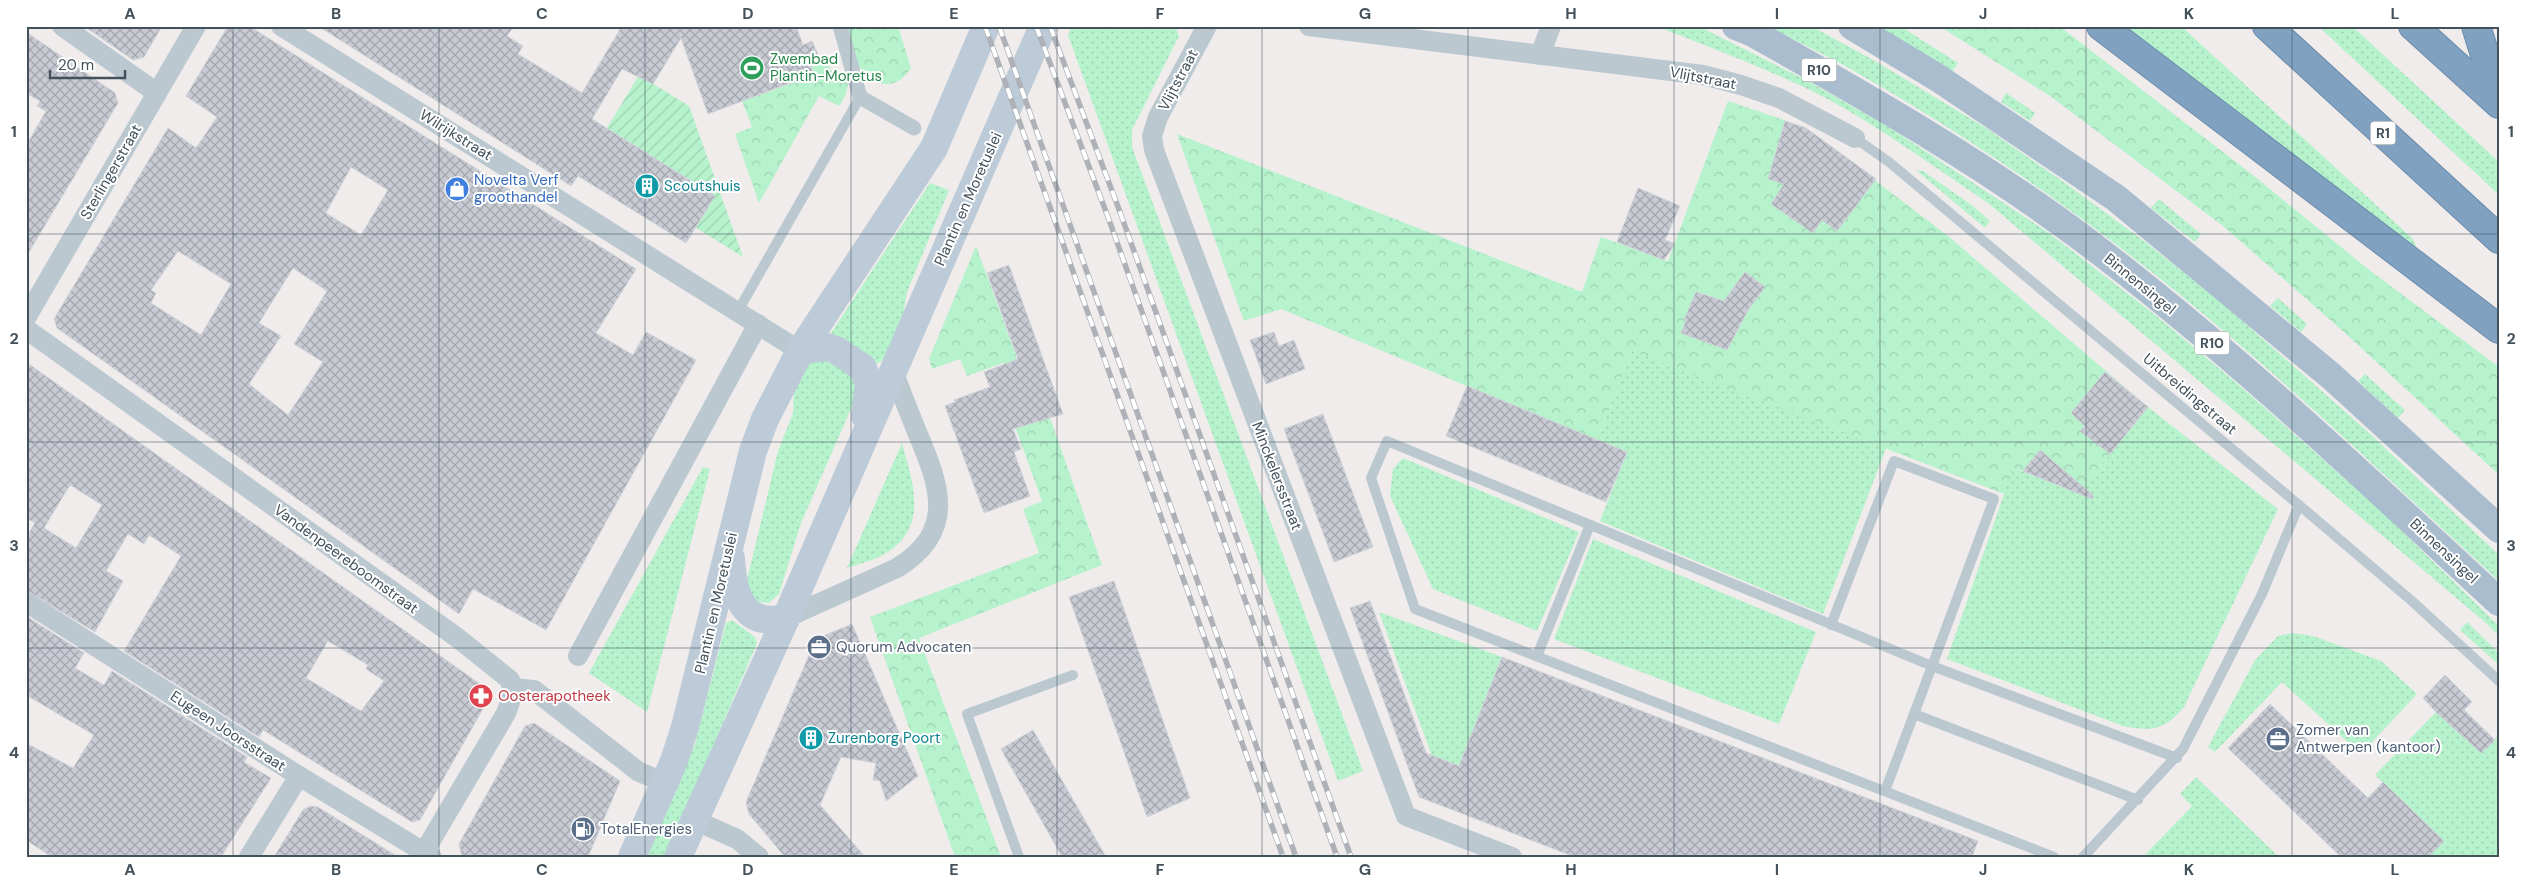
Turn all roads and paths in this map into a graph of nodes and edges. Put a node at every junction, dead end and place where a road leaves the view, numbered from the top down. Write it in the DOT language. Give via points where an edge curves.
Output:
graph roads {
  1 [pos="62,26"];
  2 [pos="196,26"];
  3 [pos="281,26"];
  4 [pos="840,26"];
  5 [pos="986,26"];
  6 [pos="1043,26"];
  7 [pos="1207,26"];
  8 [pos="1309,26"];
  9 [pos="1551,26"];
  10 [pos="1736,26"];
  11 [pos="1852,26"];
  12 [pos="2101,26"];
  13 [pos="2267,26"];
  14 [pos="2413,26"];
  15 [pos="2476,26"];
  16 [pos="1540,55"];
  17 [pos="157,93"];
  18 [pos="860,97"];
  19 [pos="2499,100"];
  20 [pos="2499,104"];
  21 [pos="914,128"];
  22 [pos="1152,136"];
  23 [pos="1855,138"];
  24 [pos="2499,239"];
  25 [pos="738,312"];
  26 [pos="26,318"];
  27 [pos="758,324"];
  28 [pos="26,329"];
  29 [pos="2499,329"];
  30 [pos="800,351"];
  31 [pos="894,371"];
  32 [pos="858,447"];
  33 [pos="2299,506"];
  34 [pos="1590,525"];
  35 [pos="2499,529"];
  36 [pos="730,542"];
  37 [pos="26,602"];
  38 [pos="2499,602"];
  39 [pos="786,618"];
  40 [pos="1831,625"];
  41 [pos="578,656"];
  42 [pos="1537,656"];
  43 [pos="1932,666"];
  44 [pos="1073,676"];
  45 [pos="2499,681"];
  46 [pos="513,688"];
  47 [pos="1914,714"];
  48 [pos="2178,758"];
  49 [pos="299,776"];
  50 [pos="664,782"];
  51 [pos="1885,791"];
  52 [pos="2138,800"];
  53 [pos="694,820"];
  54 [pos="428,854"];
  55 [pos="249,857"];
  56 [pos="632,857"];
  57 [pos="678,857"];
  58 [pos="759,857"];
  59 [pos="1019,857"];
  60 [pos="1512,857"];
  61 [pos="2054,857"];
  62 [pos="2083,857"];
  1 -- 17 [label="street"];
  2 -- 17 [label="street, Sterlingerstraat"];
  3 -- 25 [label="street, Wilrijkstraat"];
  4 -- 18 [label="street"];
  5 -- 30 [label="main road, Plantin en Moretuslei" via="934,148"];
  6 -- 31 [label="main road, Plantin en Moretuslei"];
  7 -- 22 [label="street, Vlijtstraat" via="1158,117"];
  8 -- 16 [label="street, Vlijtstraat"];
  9 -- 16 [label="street"];
  10 -- 38 [label="main road, Binnensingel / R10" via="1901,116 2087,242 2292,411"];
  11 -- 35 [label="main road" via="1938,78 2116,198 2331,376"];
  12 -- 29 [label="highway"];
  13 -- 24 [label="highway, R1"];
  14 -- 20 [label="highway"];
  15 -- 19 [label="highway"];
  16 -- 23 [label="street, Vlijtstraat" via="1726,80 1779,98"];
  17 -- 26 [label="street, Sterlingerstraat"];
  18 -- 21 [label="street"];
  18 -- 25 [label="lane"];
  22 -- 60 [label="street, Minckelersstraat" via="1154,150 1406,816"];
  23 -- 33 [label="lane, Uitbreidingstraat" via="1896,168"];
  25 -- 27 [label="street, Wilrijkstraat"];
  27 -- 30 [label="street"];
  27 -- 41 [label="street"];
  28 -- 46 [label="street, Vandenpeereboomstraat" via="502,672"];
  30 -- 32 [label="main road" via="820,346 836,350 868,376 869,394"];
  30 -- 36 [label="main road, Plantin en Moretuslei" via="752,451"];
  31 -- 32 [label="main road, Plantin en Moretuslei"];
  31 -- 39 [label="street" via="938,484 938,518 932,532 911,560"];
  32 -- 39 [label="main road, Plantin en Moretuslei"];
  33 -- 45 [label="lane, Uitbreidingstraat" via="2413,602"];
  33 -- 48 [label="lane" via="2262,594"];
  34 -- 40 [label="lane"];
  34 -- 42 [label="lane"];
  34 -- 42 [label="lane" via="1387,441 1371,478 1415,609"];
  36 -- 39 [label="main road" via="733,581 744,607 764,619"];
  36 -- 50 [label="main road, Plantin en Moretuslei" via="691,707"];
  37 -- 49 [label="street, Eugeen Joorsstraat"];
  39 -- 53 [label="main road, Plantin en Moretuslei"];
  40 -- 43 [label="lane"];
  40 -- 43 [label="lane" via="1894,461 1994,499"];
  42 -- 51 [label="lane"];
  43 -- 47 [label="lane"];
  43 -- 48 [label="lane"];
  44 -- 59 [label="lane" via="968,714"];
  46 -- 50 [label="street" via="534,690 640,772"];
  46 -- 54 [label="street" via="512,702"];
  47 -- 51 [label="lane"];
  47 -- 52 [label="lane"];
  48 -- 52 [label="lane"];
  49 -- 54 [label="street, Eugeen Joorsstraat"];
  49 -- 55 [label="street"];
  50 -- 56 [label="main road, Plantin en Moretuslei"];
  51 -- 61 [label="lane"];
  52 -- 62 [label="lane"];
  53 -- 57 [label="main road, Plantin en Moretuslei"];
  53 -- 58 [label="street" via="737,839"];
}
